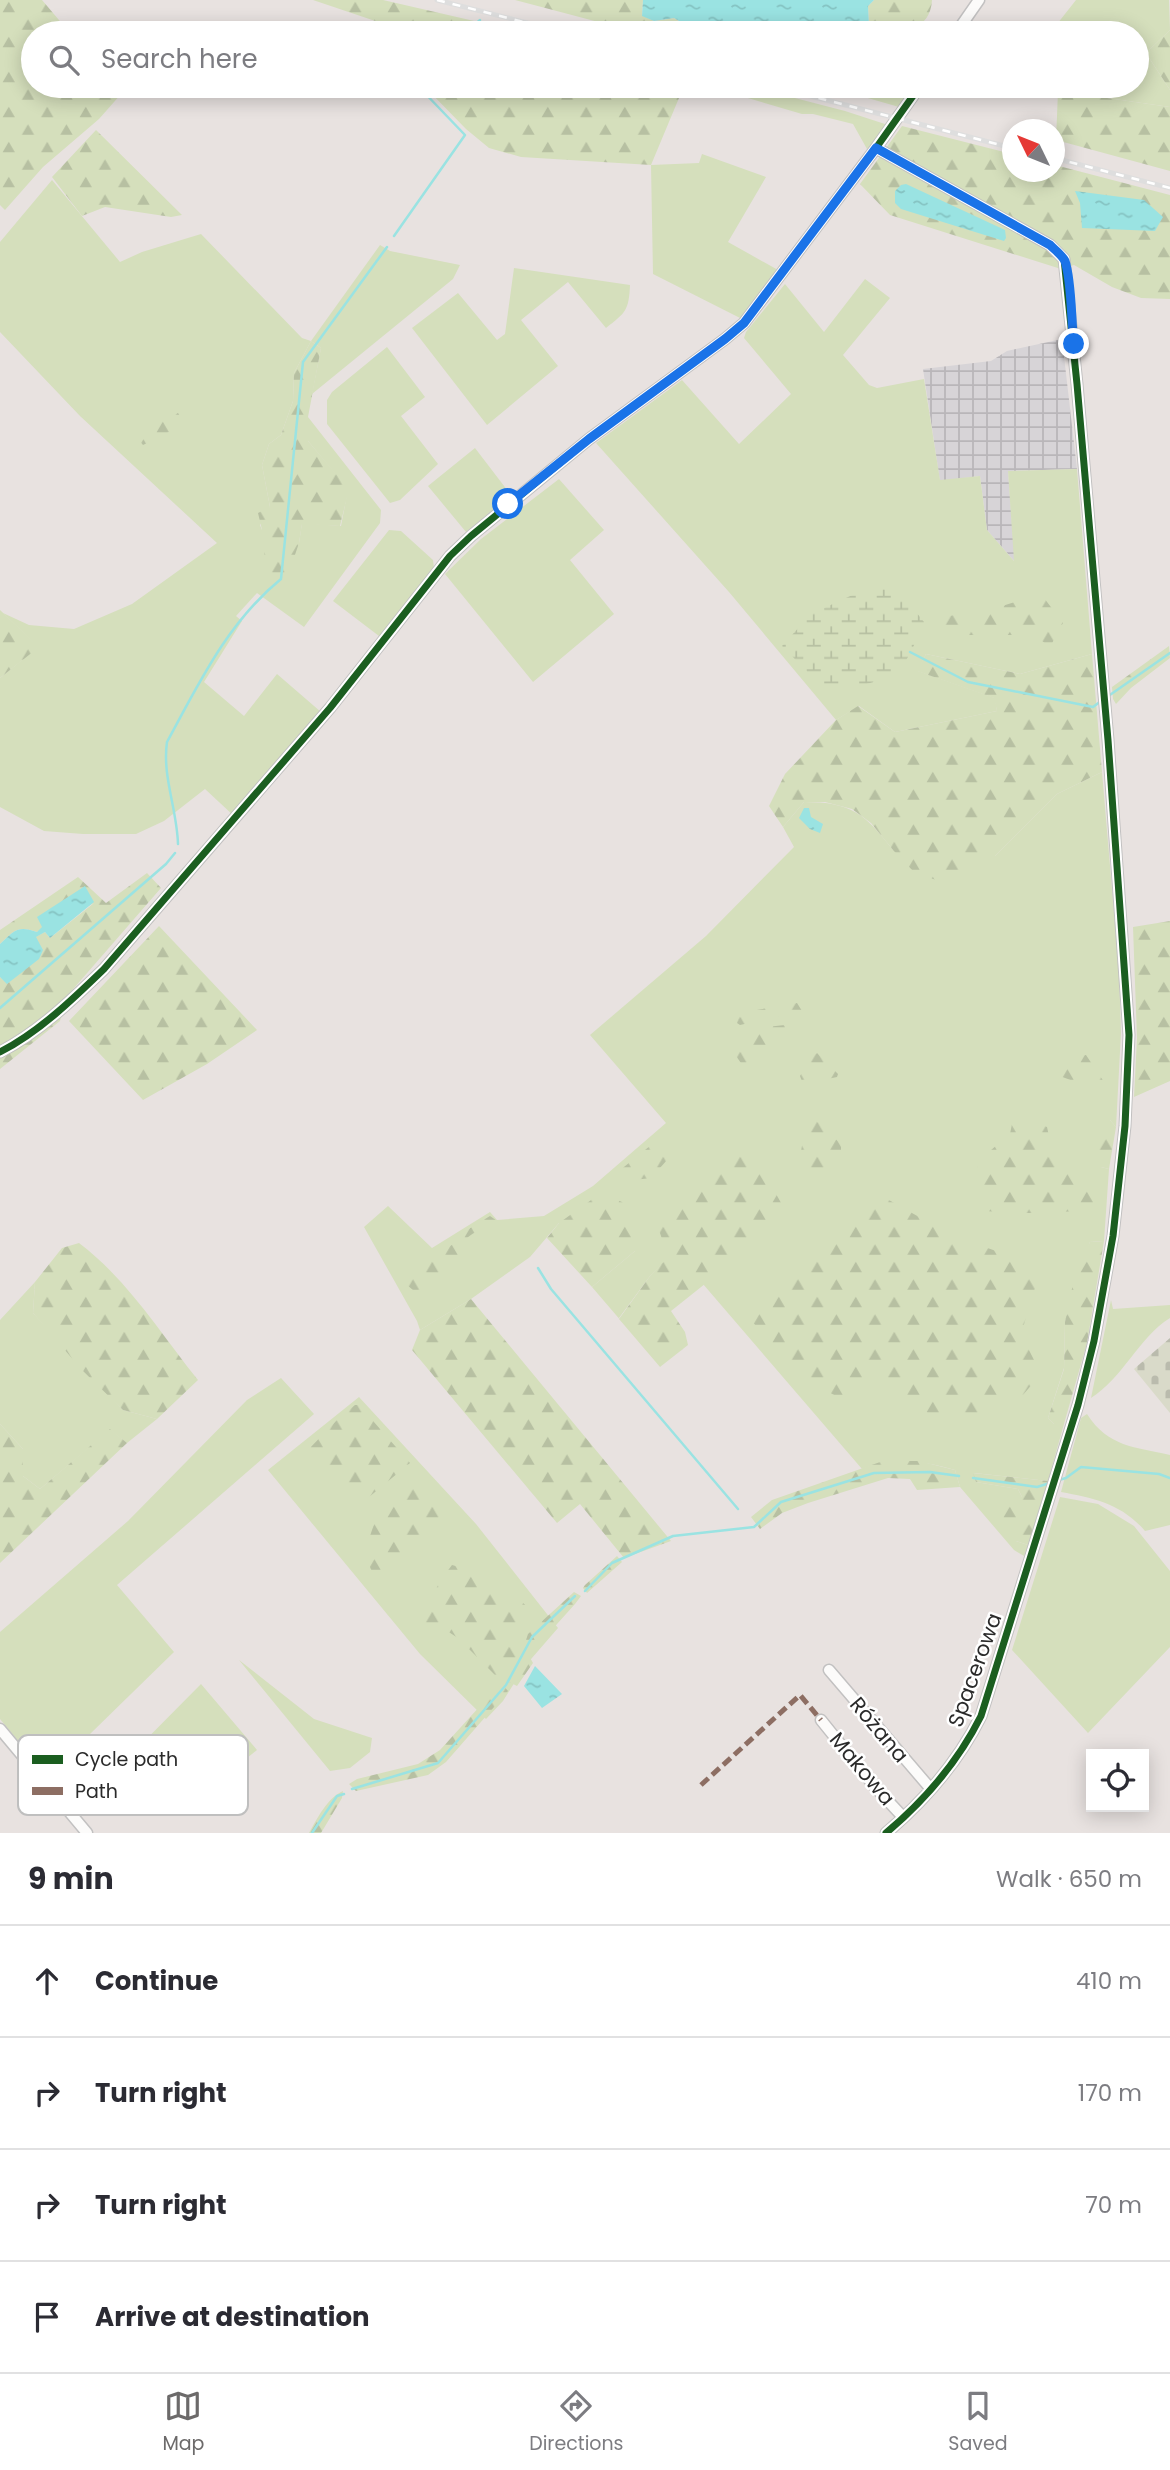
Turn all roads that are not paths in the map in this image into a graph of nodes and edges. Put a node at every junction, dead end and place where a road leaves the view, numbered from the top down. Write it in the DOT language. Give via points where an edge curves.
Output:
graph roads {
  1 [pos="979,0"];
  2 [pos="964,21"];
  3 [pos="911,98"];
  4 [pos="876,148"];
  5 [pos="0,1052"];
  6 [pos="829,1670"];
  7 [pos="821,1720"];
  8 [pos="0,1729"];
  9 [pos="18,1751"];
  10 [pos="930,1788"];
  11 [pos="72,1815"];
  12 [pos="903,1817"];
  13 [pos="87,1833"];
  14 [pos="886,1833"];
  1 -- 2 [label="street"];
  3 -- 4 [label="street"];
  4 -- 5 [label="street" via="744,323 589,439 471,536 330,708 104,969 73,999"];
  4 -- 10 [label="street, Spacerowa" via="1050,245 1064,260 1104,692 1129,1035 1113,1236 1078,1405 981,1717 967,1743"];
  6 -- 10 [label="street, Różana"];
  7 -- 12 [label="street, Makowa"];
  8 -- 9 [label="street"];
  10 -- 12 [label="street, Spacerowa"];
  11 -- 13 [label="street"];
  12 -- 14 [label="street, Spacerowa"];
}
